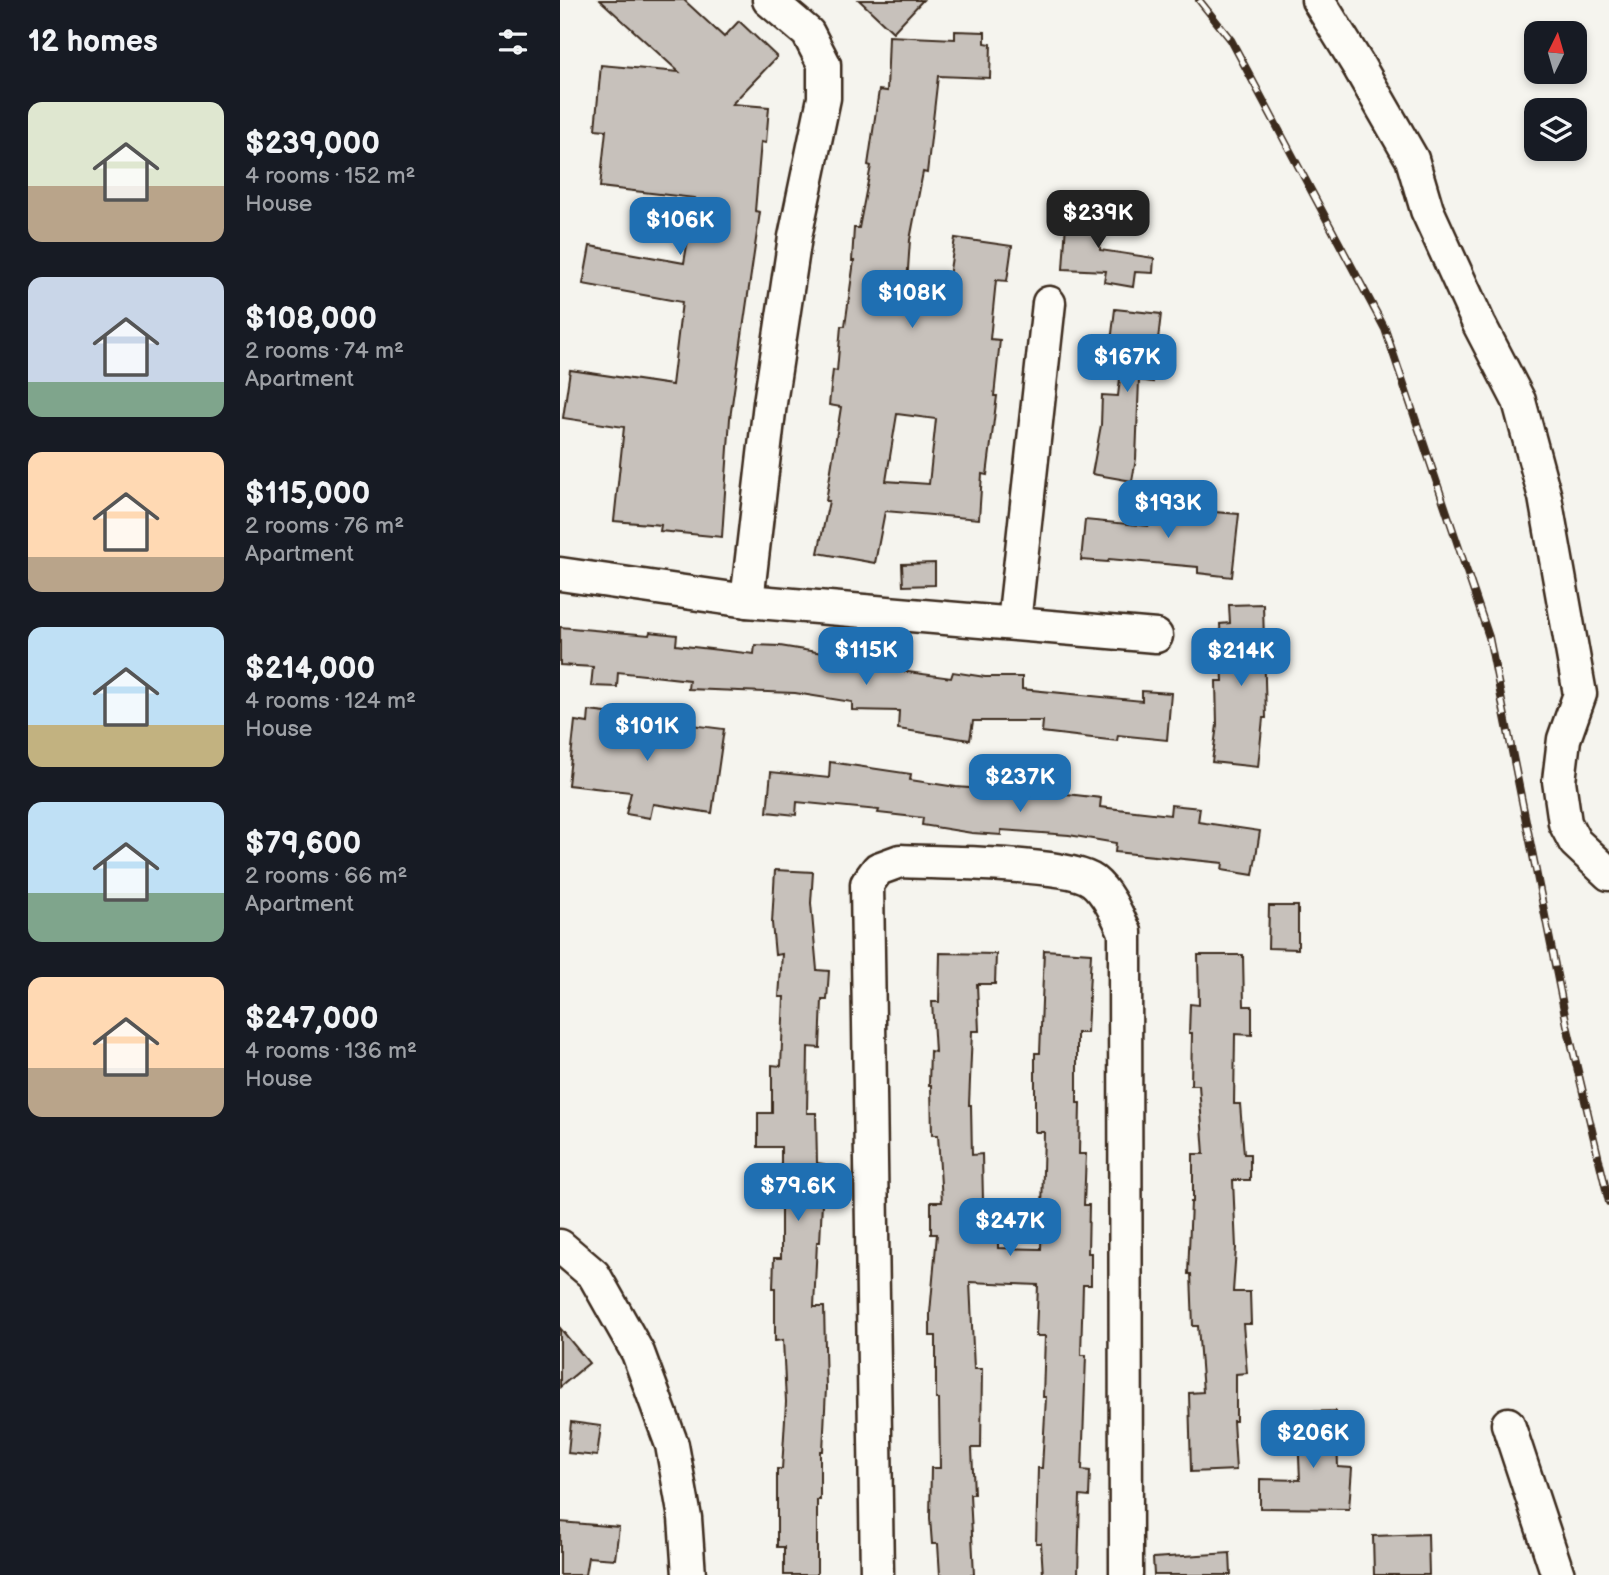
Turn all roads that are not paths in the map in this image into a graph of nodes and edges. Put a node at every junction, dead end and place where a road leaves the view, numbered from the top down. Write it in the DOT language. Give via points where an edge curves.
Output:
graph roads {
  1 [pos="769,0"];
  2 [pos="1318,0"];
  3 [pos="1049,303"];
  4 [pos="560,574"];
  5 [pos="747,601"];
  6 [pos="1014,623"];
  7 [pos="1156,636"];
  8 [pos="1609,874"];
  9 [pos="560,1246"];
  10 [pos="1508,1424"];
  11 [pos="689,1575"];
  12 [pos="877,1575"];
  13 [pos="1126,1575"];
  14 [pos="1558,1575"];
  1 -- 5 [label="street" via="808,33 824,64 824,98 795,237"];
  2 -- 8 [label="street" via="1412,159 1427,210 1519,401 1545,497 1580,694 1564,739 1559,781 1565,823 1575,842"];
  3 -- 6 [label="street"];
  4 -- 5 [label="street"];
  5 -- 6 [label="street"];
  6 -- 7 [label="street"];
  9 -- 11 [label="street" via="594,1275 638,1353 672,1445"];
  10 -- 14 [label="street"];
  12 -- 13 [label="street" via="867,884 878,869 900,861 1058,869 1093,881 1125,932"];
}
